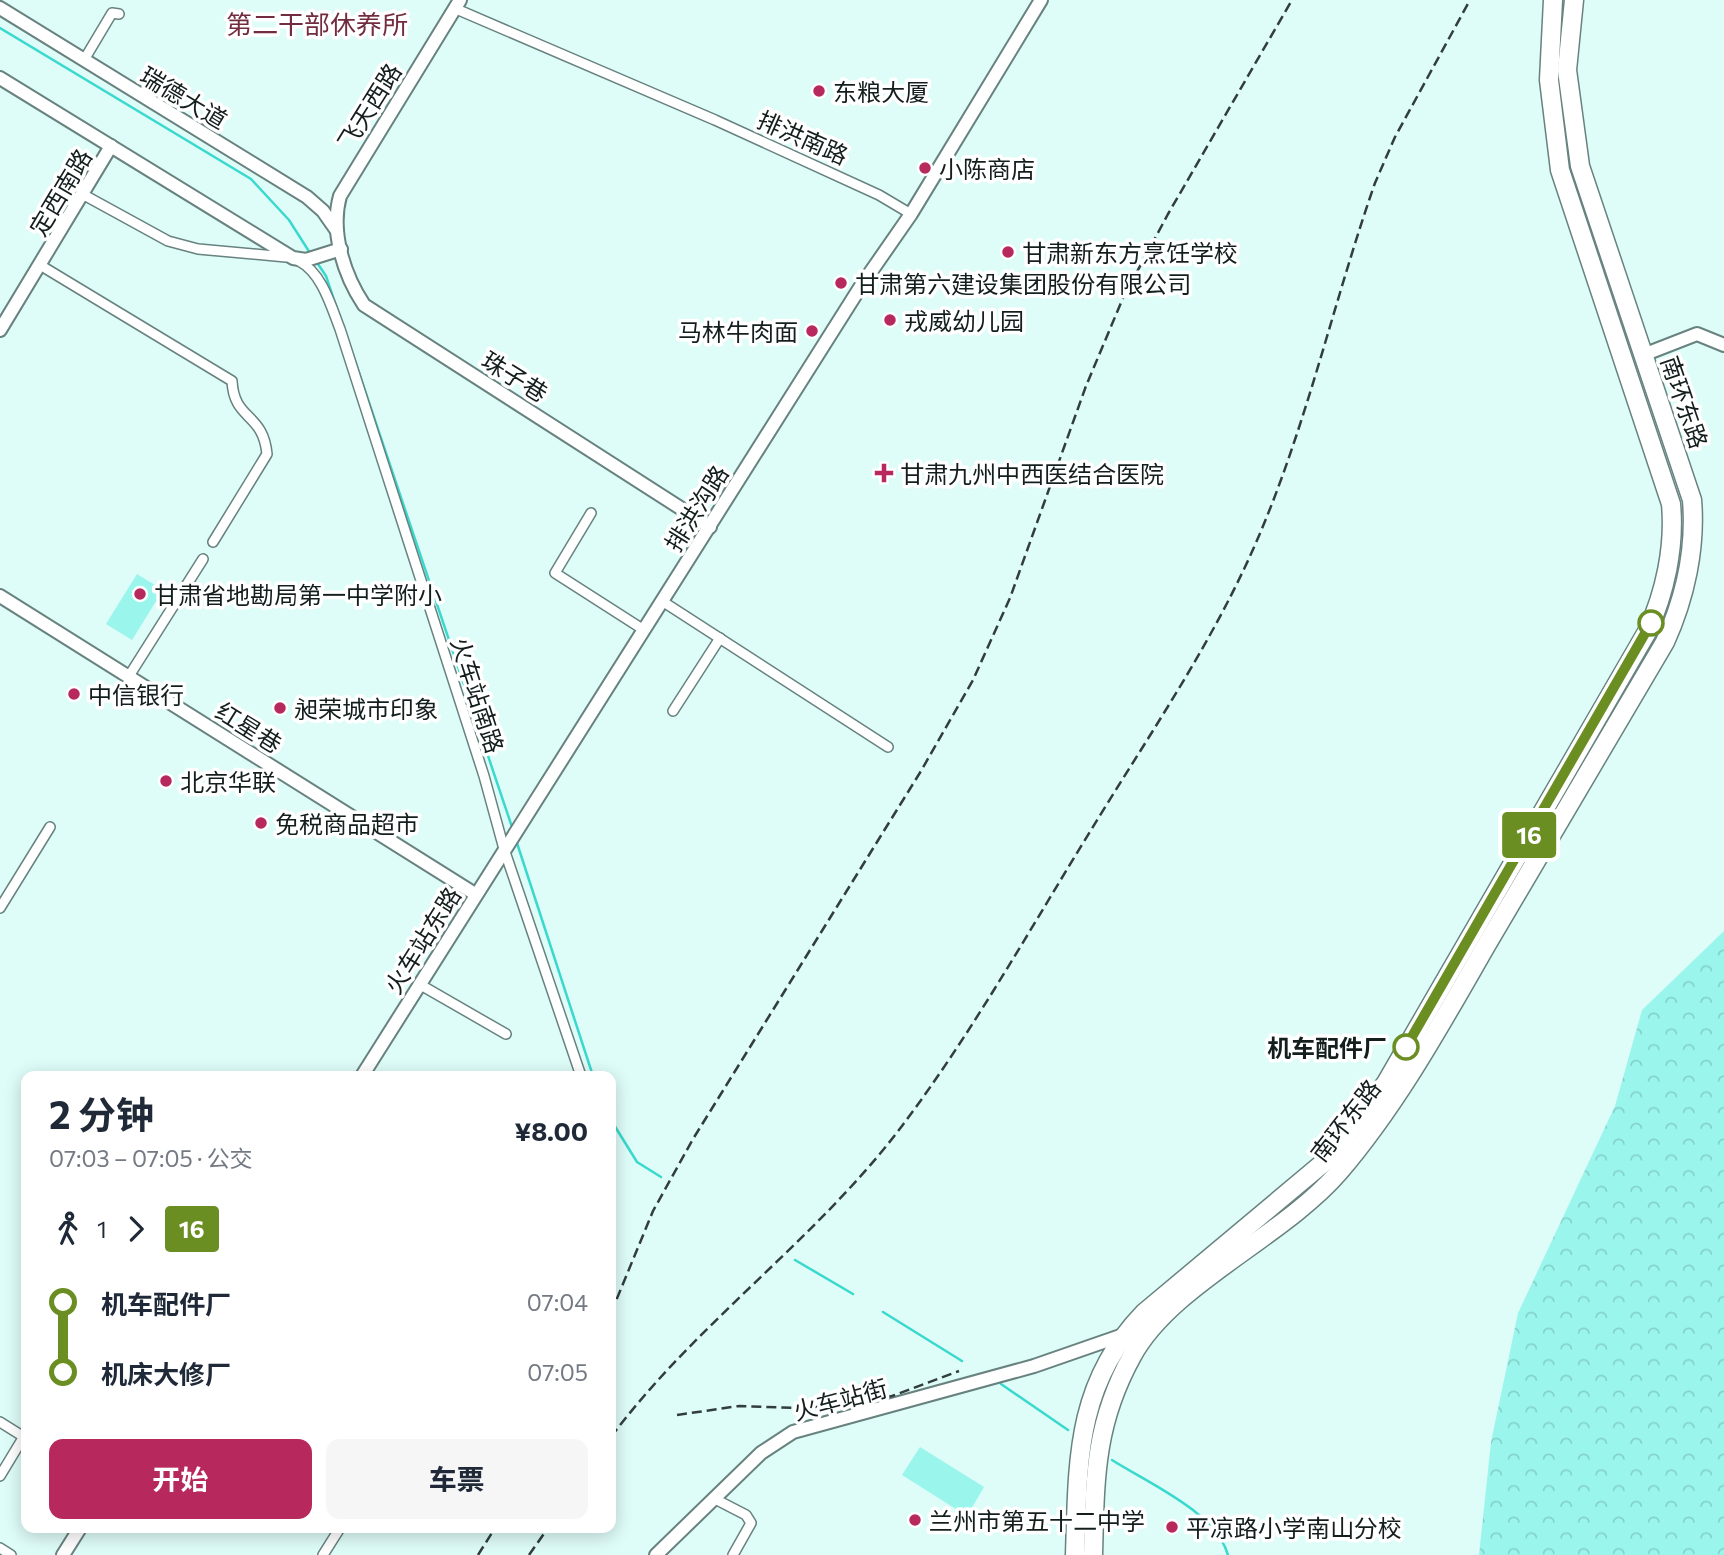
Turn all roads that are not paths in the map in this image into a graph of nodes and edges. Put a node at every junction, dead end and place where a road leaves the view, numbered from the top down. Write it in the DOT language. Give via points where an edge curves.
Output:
graph roads {
  1 [pos="1041,0"];
  2 [pos="1553,0"];
  3 [pos="1574,0"];
  4 [pos="457,4"];
  5 [pos="0,8"];
  6 [pos="119,14"];
  7 [pos="84,60"];
  8 [pos="0,78"];
  9 [pos="111,146"];
  10 [pos="84,195"];
  11 [pos="911,214"];
  12 [pos="337,231"];
  13 [pos="341,249"];
  14 [pos="299,259"];
  15 [pos="40,265"];
  16 [pos="0,330"];
  17 [pos="1724,345"];
  18 [pos="1643,355"];
  19 [pos="592,513"];
  20 [pos="710,527"];
  21 [pos="213,542"];
  22 [pos="203,559"];
  23 [pos="0,596"];
  24 [pos="662,601"];
  25 [pos="644,630"];
  26 [pos="720,638"];
  27 [pos="129,676"];
  28 [pos="673,711"];
  29 [pos="888,747"];
  30 [pos="519,826"];
  31 [pos="50,827"];
  32 [pos="506,846"];
  33 [pos="475,894"];
  34 [pos="0,908"];
  35 [pos="419,984"];
  36 [pos="506,1034"];
  37 [pos="365,1071"];
  38 [pos="579,1071"];
  39 [pos="1148,1332"];
  40 [pos="1124,1334"];
  41 [pos="0,1422"];
  42 [pos="21,1433"];
  43 [pos="21,1442"];
  44 [pos="0,1476"];
  45 [pos="715,1499"];
  46 [pos="77,1533"];
  47 [pos="337,1533"];
  48 [pos="0,1548"];
  49 [pos="10,1555"];
  50 [pos="63,1555"];
  51 [pos="323,1555"];
  52 [pos="656,1555"];
  53 [pos="733,1555"];
  54 [pos="1075,1555"];
  55 [pos="1093,1555"];
  1 -- 11 [label="main road"];
  2 -- 40 [label="highway, 南环东路" via="1549,80 1560,170 1671,504 1672,535 1660,600 1647,632 1362,1117 1328,1159"];
  3 -- 18 [label="highway, 南环东路" via="1567,70 1580,166"];
  4 -- 11 [label="street, 排洪南路" via="879,194"];
  4 -- 12 [label="main road, 飞天西路" via="340,196"];
  5 -- 7 [label="main road, 瑞德大道"];
  6 -- 7 [label="street" via="112,13"];
  7 -- 12 [label="main road, 瑞德大道" via="307,197"];
  8 -- 9 [label="main road"];
  9 -- 10 [label="main road, 定西南路"];
  9 -- 14 [label="main road"];
  10 -- 14 [label="street" via="168,241 198,249"];
  10 -- 15 [label="main road, 定西南路"];
  11 -- 20 [label="main road, 排洪沟路"];
  12 -- 13 [label="main road, 珠子巷"];
  13 -- 14 [label="main road"];
  13 -- 20 [label="main road, 珠子巷" via="354,290 364,305"];
  14 -- 32 [label="street, 火车站南路" via="318,280 340,329"];
  15 -- 16 [label="main road, 定西南路"];
  15 -- 21 [label="street" via="232,381 240,409 260,426 267,454"];
  17 -- 18 [label="main road" via="1697,334"];
  18 -- 39 [label="highway, 南环东路" via="1692,500 1694,525 1679,606 1665,642 1372,1130 1337,1174 1294,1215"];
  19 -- 25 [label="street" via="555,573"];
  20 -- 24 [label="main road, 排洪沟路"];
  22 -- 27 [label="street"];
  23 -- 27 [label="main road, 红星巷"];
  24 -- 25 [label="main road, 排洪沟路"];
  24 -- 26 [label="street"];
  25 -- 30 [label="main road, 排洪沟路"];
  26 -- 28 [label="street"];
  26 -- 29 [label="street"];
  27 -- 33 [label="main road, 红星巷"];
  30 -- 32 [label="main road, 火车站东路"];
  31 -- 34 [label="street"];
  32 -- 33 [label="main road, 火车站东路"];
  32 -- 38 [label="street, 火车站南路"];
  33 -- 35 [label="main road, 火车站东路"];
  35 -- 36 [label="street"];
  35 -- 37 [label="main road, 火车站东路"];
  39 -- 40 [label="main road, 火车站街"];
  39 -- 55 [label="highway, 南环东路" via="1123,1373 1103,1422"];
  40 -- 45 [label="main road, 火车站街" via="1034,1366 793,1432 761,1453"];
  40 -- 54 [label="highway, 南环东路" via="1085,1412 1078,1449"];
  41 -- 42 [label="street"];
  43 -- 44 [label="street"];
  45 -- 52 [label="main road, 火车站街"];
  45 -- 53 [label="street" via="746,1515 751,1523"];
  46 -- 50 [label="main road"];
  47 -- 51 [label="street"];
  48 -- 49 [label="street"];
}
